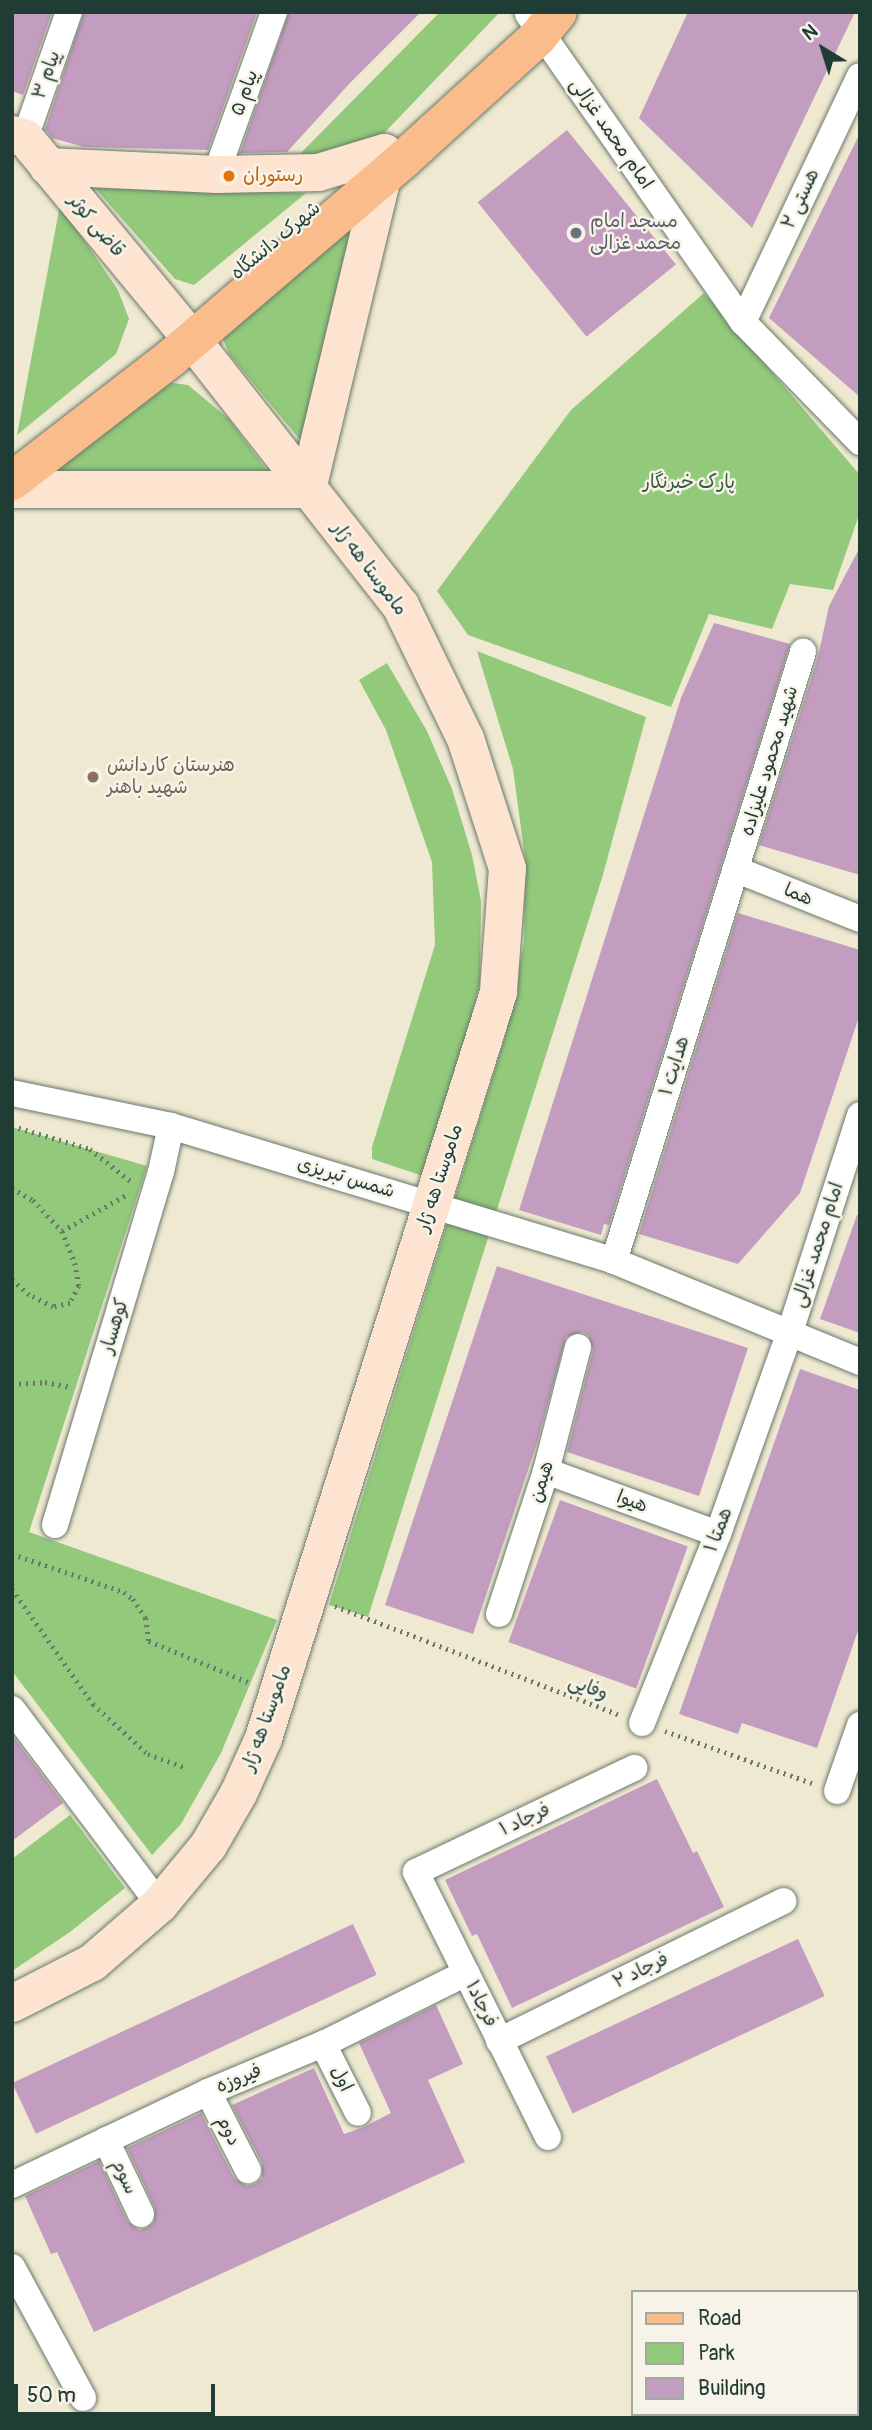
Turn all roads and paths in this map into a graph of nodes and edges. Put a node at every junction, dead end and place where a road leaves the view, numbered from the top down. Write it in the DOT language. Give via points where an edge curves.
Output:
graph roads {
  1 [pos="69,12"];
  2 [pos="274,12"];
  3 [pos="539,18"];
  4 [pos="860,76"];
  5 [pos="28,146"];
  6 [pos="383,164"];
  7 [pos="216,174"];
  8 [pos="743,321"];
  9 [pos="184,332"];
  10 [pos="860,442"];
  11 [pos="12,458"];
  12 [pos="12,481"];
  13 [pos="12,489"];
  14 [pos="307,489"];
  15 [pos="803,652"];
  16 [pos="737,870"];
  17 [pos="860,919"];
  18 [pos="12,1093"];
  19 [pos="860,1115"];
  20 [pos="12,1126"];
  21 [pos="171,1126"];
  22 [pos="141,1186"];
  23 [pos="12,1188"];
  24 [pos="129,1193"];
  25 [pos="432,1204"];
  26 [pos="62,1231"];
  27 [pos="614,1261"];
  28 [pos="12,1280"];
  29 [pos="789,1335"];
  30 [pos="578,1348"];
  31 [pos="860,1362"];
  32 [pos="12,1384"];
  33 [pos="94,1395"];
  34 [pos="546,1471"];
  35 [pos="55,1525"];
  36 [pos="718,1534"];
  37 [pos="12,1554"];
  38 [pos="12,1589"];
  39 [pos="308,1596"];
  40 [pos="499,1614"];
  41 [pos="277,1694"];
  42 [pos="12,1709"];
  43 [pos="642,1723"];
  44 [pos="860,1725"];
  45 [pos="184,1767"];
  46 [pos="634,1768"];
  47 [pos="837,1791"];
  48 [pos="416,1872"];
  49 [pos="782,1901"];
  50 [pos="159,1904"];
  51 [pos="466,1973"];
  52 [pos="12,2003"];
  53 [pos="499,2041"];
  54 [pos="323,2044"];
  55 [pos="208,2091"];
  56 [pos="358,2113"];
  57 [pos="548,2137"];
  58 [pos="106,2140"];
  59 [pos="248,2170"];
  60 [pos="12,2185"];
  61 [pos="141,2214"];
  62 [pos="12,2267"];
  63 [pos="83,2398"];
  1 -- 5 [label="street, پیام ۳"];
  2 -- 7 [label="street, پیام ۵"];
  3 -- 6 [label="main road, شهرک دانشگاه"];
  3 -- 8 [label="street, امام محمد غزالی"];
  4 -- 8 [label="street, هستی ۲"];
  5 -- 7 [label="main road"];
  5 -- 9 [label="main road, قاضی کوثر"];
  6 -- 7 [label="main road" via="318,172"];
  6 -- 9 [label="main road, شهرک دانشگاه"];
  6 -- 14 [label="main road"];
  8 -- 10 [label="street, امام محمد غزالی"];
  9 -- 11 [label="main road, شهرک دانشگاه"];
  9 -- 12 [label="main road"];
  9 -- 14 [label="main road, ماموستا هه ژار"];
  13 -- 14 [label="main road"];
  14 -- 25 [label="main road, ماموستا هه ژار" via="400,605 465,738 507,868 498,992"];
  15 -- 16 [label="street, شهید محمود علیزاده"];
  16 -- 17 [label="street, هما"];
  16 -- 27 [label="street, هدایت ۱"];
  18 -- 21 [label="street, شمس تبریزی"];
  19 -- 29 [label="street, امام محمد غزالی"];
  20 -- 22 [label="path" via="90,1149 122,1177"];
  21 -- 25 [label="street, شمس تبریزی"];
  21 -- 33 [label="street, کوهسار"];
  23 -- 26 [label="path" via="33,1200"];
  24 -- 26 [label="path"];
  25 -- 27 [label="street, شمس تبریزی"];
  25 -- 39 [label="main road, ماموستا هه ژار"];
  26 -- 28 [label="path" via="79,1286 70,1303 46,1305"];
  27 -- 29 [label="street, شمس تبریزی"];
  29 -- 31 [label="street, شمس تبریزی"];
  29 -- 36 [label="street, همتا ۱"];
  30 -- 34 [label="street, هیمن"];
  32 -- 33 [label="path" via="45,1382"];
  33 -- 35 [label="street, کوهسار"];
  34 -- 36 [label="street, هیوا"];
  34 -- 40 [label="street, هیمن"];
  36 -- 43 [label="street, همتا ۱"];
  37 -- 41 [label="path" via="124,1592 146,1618 149,1641"];
  38 -- 45 [label="path" via="93,1704 148,1754"];
  39 -- 41 [label="main road, ماموستا هه ژار"];
  39 -- 43 [label="path, وفایی"];
  41 -- 50 [label="main road, ماموستا هه ژار" via="239,1793 208,1846"];
  42 -- 50 [label="street"];
  43 -- 47 [label="path, وفایی"];
  44 -- 47 [label="street"];
  46 -- 48 [label="street, فرجاد ۱"];
  48 -- 51 [label="street, فرجاد۱"];
  49 -- 53 [label="street, فرجاد ۲"];
  50 -- 52 [label="main road, ماموستا هه ژار" via="92,1962"];
  51 -- 53 [label="street, فرجاد۱"];
  51 -- 54 [label="street, فیروزه"];
  53 -- 57 [label="street, فرجاد۱"];
  54 -- 55 [label="street, فیروزه"];
  54 -- 56 [label="street, اول"];
  55 -- 58 [label="street, فیروزه"];
  55 -- 59 [label="street, دوم"];
  58 -- 60 [label="street, فیروزه"];
  58 -- 61 [label="street, سوم"];
  62 -- 63 [label="street"];
}
